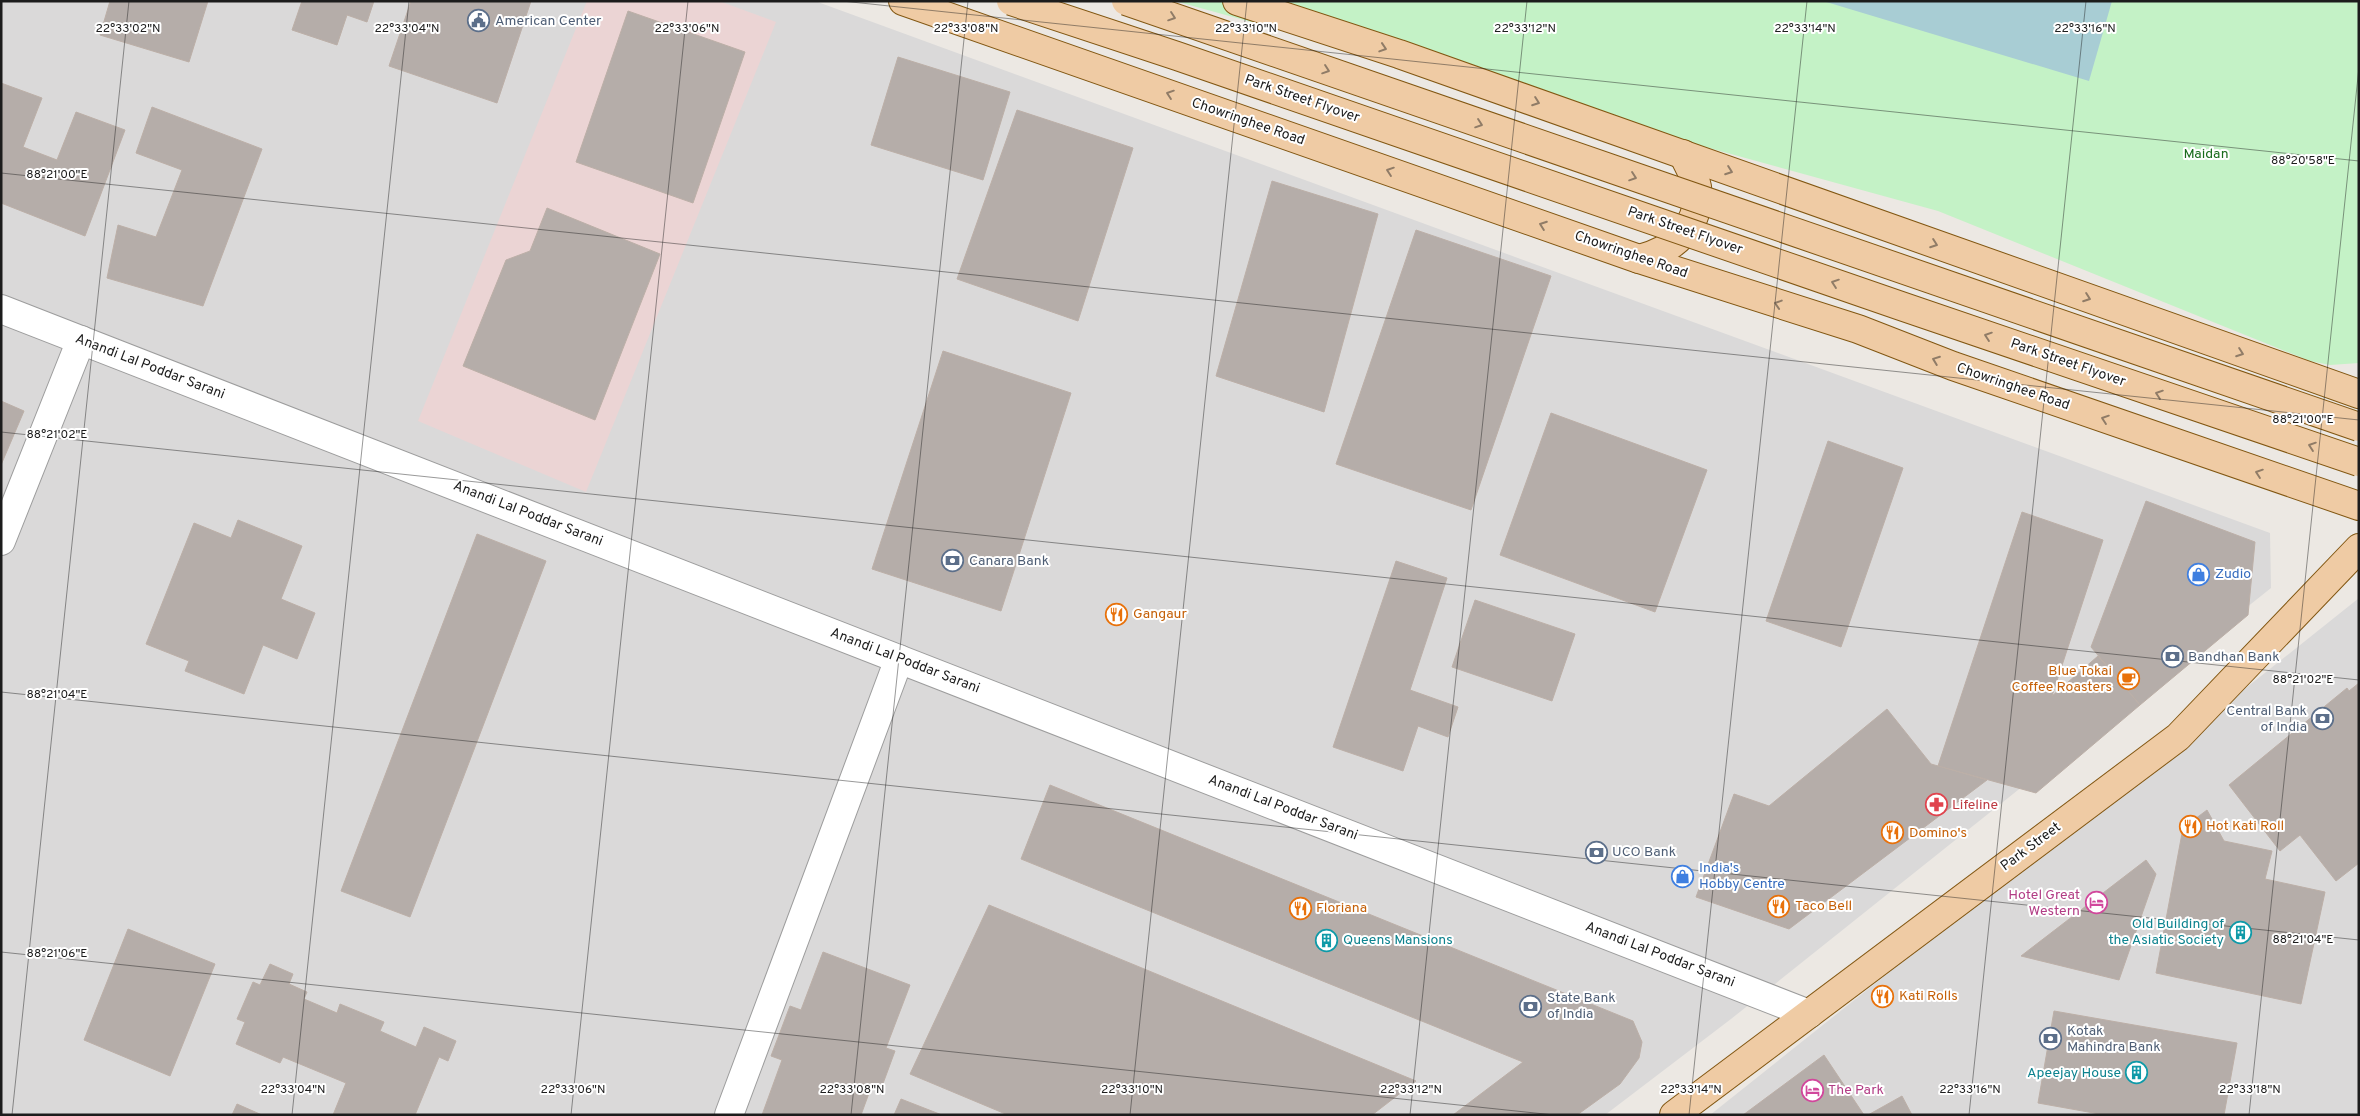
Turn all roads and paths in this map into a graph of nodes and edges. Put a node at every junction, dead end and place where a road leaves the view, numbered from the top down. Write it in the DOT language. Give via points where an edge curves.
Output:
graph roads {
  1 [pos="904,1"];
  2 [pos="1012,1"];
  3 [pos="1126,1"];
  4 [pos="1237,1"];
  5 [pos="1683,154"];
  6 [pos="1638,259"];
  7 [pos="1,309"];
  8 [pos="81,340"];
  9 [pos="2359,394"];
  10 [pos="2359,427"];
  11 [pos="2359,462"];
  12 [pos="2359,506"];
  13 [pos="1,541"];
  14 [pos="2359,548"];
  15 [pos="899,658"];
  16 [pos="1809,1014"];
  17 [pos="729,1115"];
  18 [pos="1674,1115"];
  6 -- 1 [label="main road, Chowringhee Road, one-way"];
  11 -- 2 [label="main road, Park Street Flyover, one-way, bridge"];
  3 -- 10 [label="main road, one-way, bridge"];
  4 -- 5 [label="main road, one-way" via="1400,54"];
  5 -- 6 [label="main road" via="1696,187 1697,204 1691,221 1670,248"];
  5 -- 9 [label="main road, one-way"];
  12 -- 6 [label="main road, Chowringhee Road, one-way" via="1953,366 1858,329"];
  7 -- 8 [label="street, Anandi Lal Poddar Sarani"];
  8 -- 13 [label="street"];
  8 -- 15 [label="street, Anandi Lal Poddar Sarani"];
  14 -- 16 [label="main road, Park Street" via="2178,737"];
  15 -- 16 [label="street, Anandi Lal Poddar Sarani"];
  15 -- 17 [label="street"];
  16 -- 18 [label="main road, Park Street"];
}
